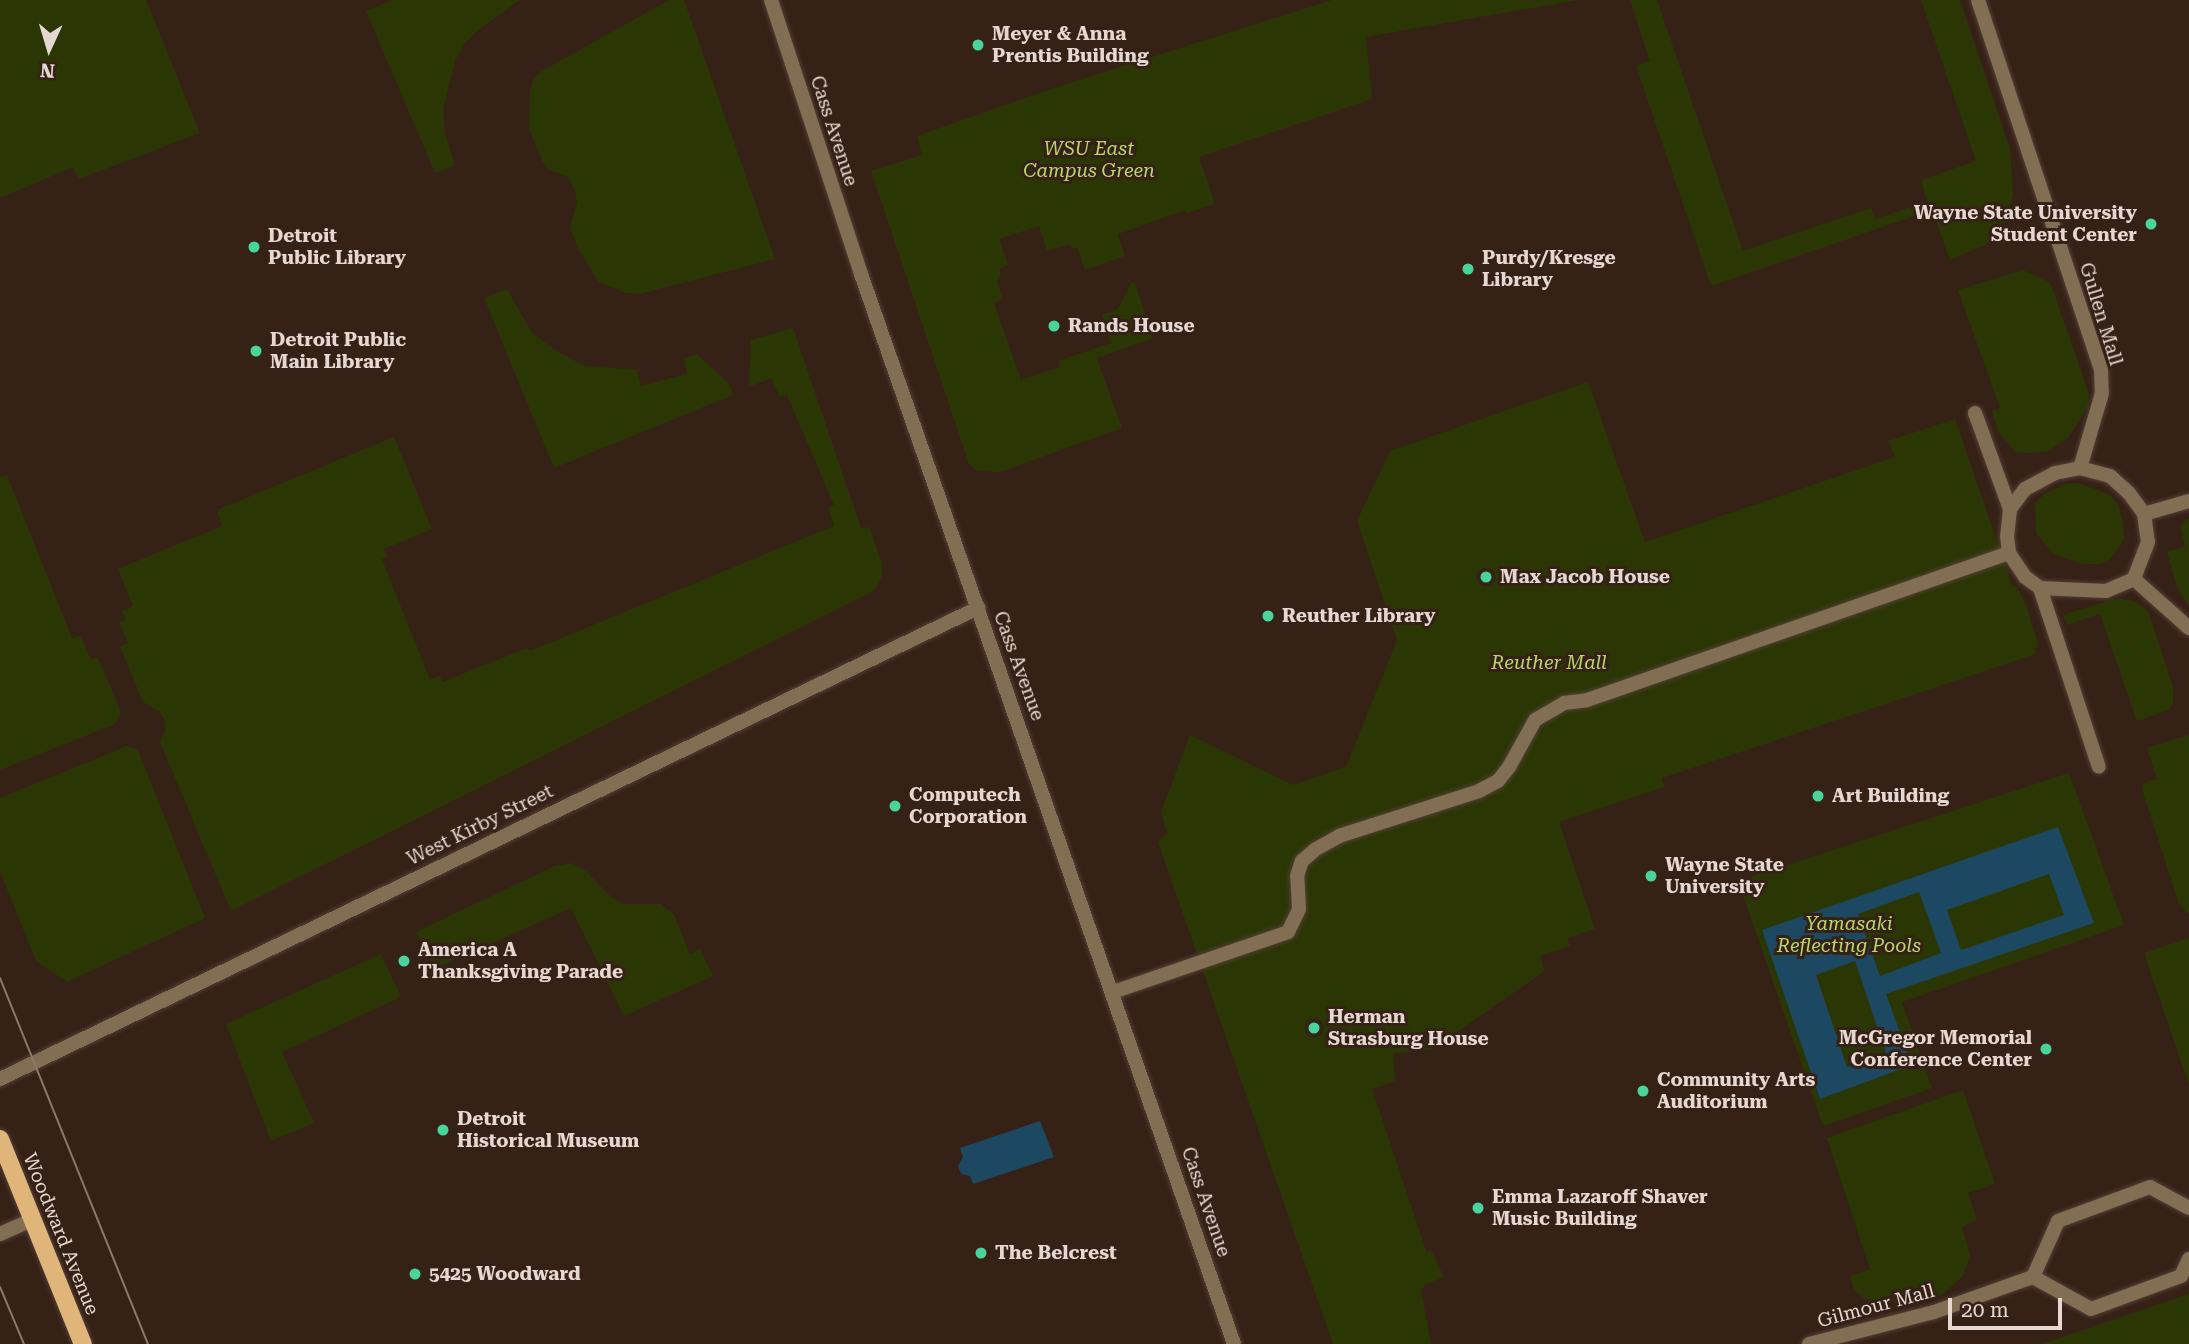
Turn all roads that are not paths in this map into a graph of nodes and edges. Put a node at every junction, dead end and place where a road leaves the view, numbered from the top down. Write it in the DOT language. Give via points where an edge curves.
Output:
graph roads {
  1 [pos="771,0"];
  2 [pos="1978,0"];
  3 [pos="1975,413"];
  4 [pos="2080,468"];
  5 [pos="2189,501"];
  6 [pos="2010,509"];
  7 [pos="2144,514"];
  8 [pos="2010,553"];
  9 [pos="2134,579"];
  10 [pos="2040,588"];
  11 [pos="978,608"];
  12 [pos="2189,628"];
  13 [pos="2099,767"];
  14 [pos="1113,992"];
  15 [pos="0,1079"];
  16 [pos="0,1139"];
  17 [pos="2189,1208"];
  18 [pos="33,1219"];
  19 [pos="0,1234"];
  20 [pos="2189,1259"];
  21 [pos="2033,1277"];
  22 [pos="83,1344"];
  23 [pos="1234,1344"];
  24 [pos="1809,1344"];
  1 -- 11 [label="street, Cass Avenue"];
  2 -- 4 [label="street, Gullen Mall" via="2101,370 2102,393"];
  3 -- 6 [label="street"];
  4 -- 6 [label="street" via="2025,489"];
  4 -- 7 [label="street" via="2110,476"];
  5 -- 7 [label="street"];
  6 -- 8 [label="street"];
  7 -- 9 [label="street" via="2148,542"];
  8 -- 10 [label="street" via="2025,577"];
  8 -- 14 [label="street" via="1554,708 1535,720 1498,780 1479,791 1339,836 1309,855 1297,876 1299,909 1288,932"];
  9 -- 10 [label="street" via="2106,591"];
  9 -- 12 [label="street"];
  10 -- 13 [label="street"];
  11 -- 14 [label="street, Cass Avenue"];
  11 -- 15 [label="street, West Kirby Street"];
  14 -- 23 [label="street, Cass Avenue"];
  16 -- 18 [label="main road, Woodward Avenue"];
  17 -- 21 [label="street" via="2150,1187 2058,1221"];
  18 -- 19 [label="street"];
  18 -- 22 [label="main road, Woodward Avenue"];
  20 -- 21 [label="street" via="2181,1276 2091,1308"];
  21 -- 24 [label="street, Gilmour Mall" via="1934,1311"];
}
